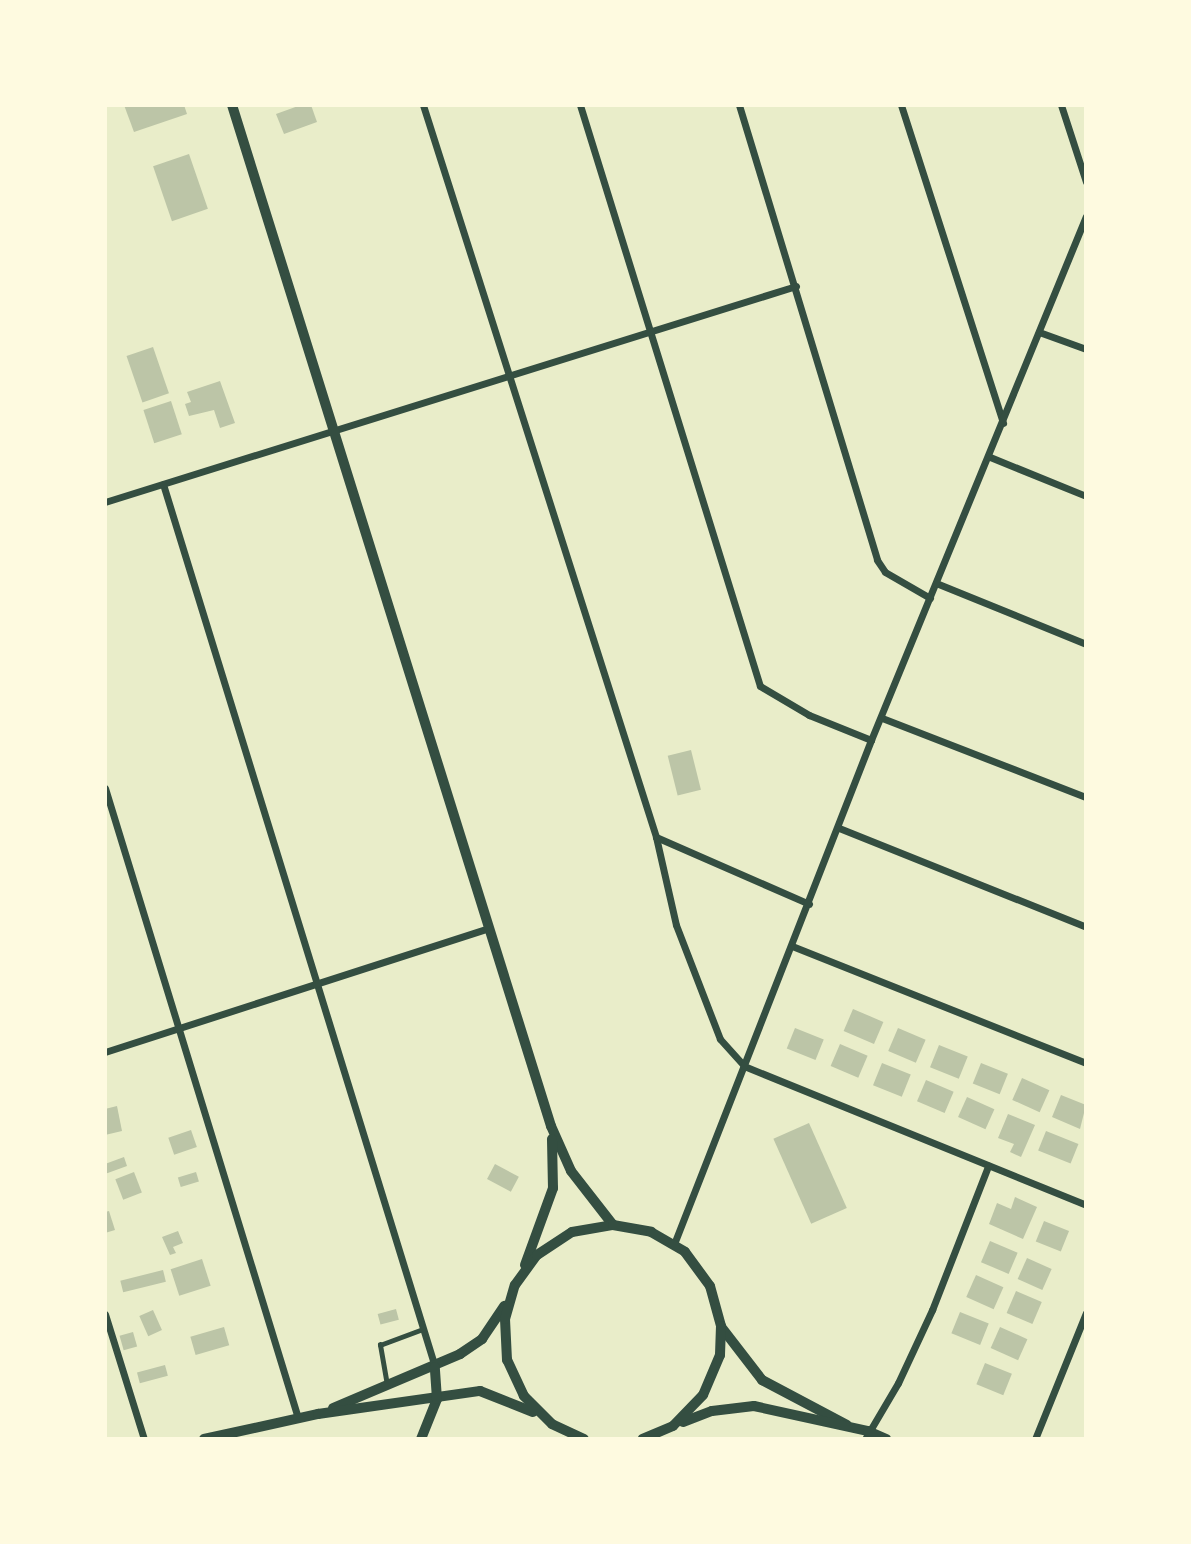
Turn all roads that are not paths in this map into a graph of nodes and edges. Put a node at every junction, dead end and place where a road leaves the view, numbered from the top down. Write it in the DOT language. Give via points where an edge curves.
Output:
graph roads {
  1 [pos="232,105"];
  2 [pos="424,105"];
  3 [pos="580,105"];
  4 [pos="739,105"];
  5 [pos="901,105"];
  6 [pos="1061,105"];
  7 [pos="1086,182"];
  8 [pos="1086,216"];
  9 [pos="796,286"];
  10 [pos="651,331"];
  11 [pos="1039,332"];
  12 [pos="1086,349"];
  13 [pos="509,376"];
  14 [pos="1003,424"];
  15 [pos="333,431"];
  16 [pos="990,457"];
  17 [pos="163,484"];
  18 [pos="1086,496"];
  19 [pos="105,502"];
  20 [pos="936,583"];
  21 [pos="930,598"];
  22 [pos="1086,644"];
  23 [pos="882,718"];
  24 [pos="871,740"];
  25 [pos="105,788"];
  26 [pos="1086,797"];
  27 [pos="839,828"];
  28 [pos="656,836"];
  29 [pos="808,904"];
  30 [pos="1086,927"];
  31 [pos="489,928"];
  32 [pos="792,946"];
  33 [pos="318,983"];
  34 [pos="180,1028"];
  35 [pos="105,1052"];
  36 [pos="1086,1063"];
  37 [pos="744,1066"];
  38 [pos="551,1126"];
  39 [pos="988,1166"];
  40 [pos="1086,1205"];
  41 [pos="613,1225"];
  42 [pos="674,1244"];
  43 [pos="520,1277"];
  44 [pos="512,1293"];
  45 [pos="1086,1313"];
  46 [pos="105,1314"];
  47 [pos="721,1326"];
  48 [pos="424,1329"];
  49 [pos="435,1367"];
  50 [pos="387,1386"];
  51 [pos="437,1399"];
  52 [pos="318,1414"];
  53 [pos="542,1416"];
  54 [pos="298,1418"];
  55 [pos="673,1426"];
  56 [pos="849,1426"];
  57 [pos="866,1435"];
  58 [pos="144,1439"];
  59 [pos="204,1439"];
  60 [pos="421,1439"];
  61 [pos="584,1439"];
  62 [pos="643,1439"];
  63 [pos="886,1439"];
  64 [pos="1035,1439"];
  1 -- 15 [label="street"];
  2 -- 13 [label="street"];
  3 -- 10 [label="street"];
  4 -- 9 [label="street"];
  5 -- 14 [label="street"];
  6 -- 7 [label="street"];
  8 -- 11 [label="street"];
  9 -- 10 [label="street"];
  9 -- 21 [label="street" via="877,560 885,572"];
  10 -- 13 [label="street"];
  10 -- 24 [label="street" via="760,686 809,715"];
  11 -- 12 [label="street"];
  11 -- 14 [label="street"];
  13 -- 15 [label="street"];
  13 -- 28 [label="street"];
  14 -- 16 [label="street"];
  15 -- 17 [label="street"];
  15 -- 31 [label="street"];
  16 -- 18 [label="street"];
  16 -- 20 [label="street"];
  17 -- 19 [label="street"];
  17 -- 33 [label="street"];
  20 -- 21 [label="street"];
  20 -- 22 [label="street"];
  21 -- 23 [label="street"];
  23 -- 24 [label="street"];
  23 -- 26 [label="street"];
  24 -- 27 [label="street"];
  25 -- 34 [label="street"];
  27 -- 29 [label="street"];
  27 -- 30 [label="street"];
  28 -- 29 [label="street"];
  28 -- 37 [label="street" via="667,895 712,1024"];
  29 -- 32 [label="street"];
  31 -- 33 [label="street"];
  31 -- 38 [label="street"];
  32 -- 36 [label="street"];
  32 -- 37 [label="street"];
  33 -- 34 [label="street"];
  33 -- 48 [label="street"];
  34 -- 35 [label="street"];
  34 -- 54 [label="street"];
  37 -- 39 [label="street"];
  37 -- 42 [label="street"];
  38 -- 41 [label="street" via="571,1171"];
  38 -- 43 [label="street" via="553,1188"];
  39 -- 40 [label="street"];
  39 -- 57 [label="street" via="932,1310 898,1383"];
  41 -- 42 [label="street" via="651,1232"];
  41 -- 43 [label="street" via="586,1228 560,1238 537,1255"];
  42 -- 47 [label="street" via="695,1262 710,1286"];
  43 -- 44 [label="street"];
  44 -- 49 [label="street" via="482,1339"];
  44 -- 53 [label="street" via="504,1333 507,1360 524,1396"];
  45 -- 64 [label="street"];
  46 -- 58 [label="street"];
  47 -- 55 [label="street" via="720,1355 710,1383"];
  47 -- 56 [label="street" via="762,1380"];
  48 -- 49 [label="street"];
  48 -- 50 [label="lane" via="380,1345"];
  49 -- 50 [label="street"];
  49 -- 51 [label="street"];
  50 -- 52 [label="street"];
  51 -- 52 [label="street"];
  51 -- 53 [label="street" via="480,1391"];
  51 -- 60 [label="street"];
  52 -- 54 [label="street"];
  53 -- 61 [label="street"];
  54 -- 59 [label="street"];
  55 -- 56 [label="street" via="712,1411 754,1406"];
  55 -- 62 [label="street"];
  56 -- 57 [label="street"];
  57 -- 63 [label="street"];
}
